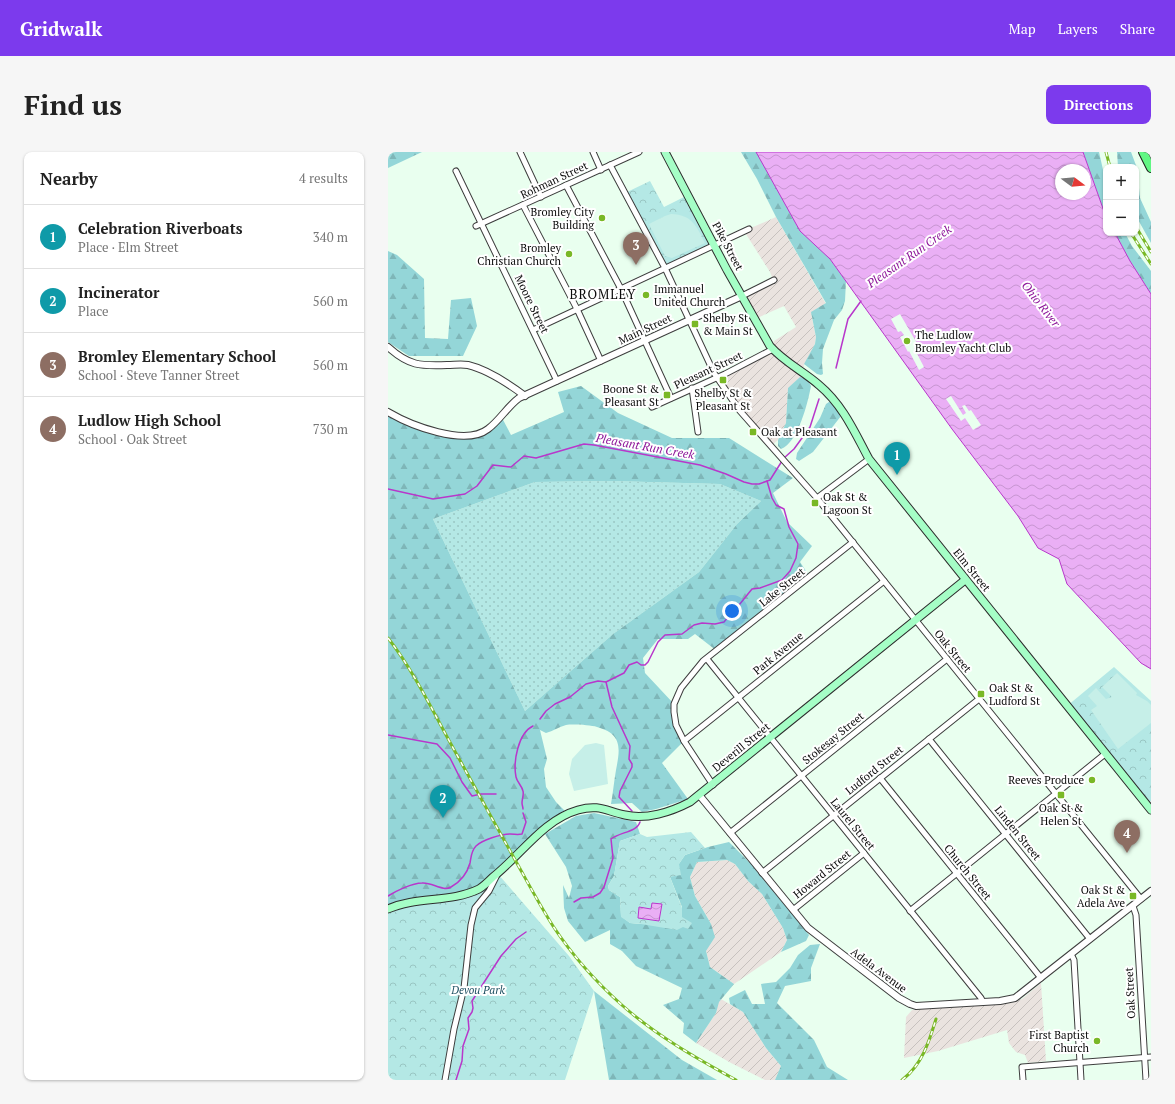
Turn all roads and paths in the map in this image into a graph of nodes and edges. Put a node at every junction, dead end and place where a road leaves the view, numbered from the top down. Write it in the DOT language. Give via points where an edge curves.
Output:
graph roads {
  1 [pos="520,152"];
  2 [pos="593,152"];
  3 [pos="639,152"];
  4 [pos="666,152"];
  5 [pos="1143,152"];
  6 [pos="610,165"];
  7 [pos="1151,168"];
  8 [pos="601,170"];
  9 [pos="456,171"];
  10 [pos="566,186"];
  11 [pos="541,197"];
  12 [pos="523,206"];
  13 [pos="482,224"];
  14 [pos="476,226"];
  15 [pos="749,229"];
  16 [pos="714,245"];
  17 [pos="665,268"];
  18 [pos="774,280"];
  19 [pos="621,289"];
  20 [pos="742,296"];
  21 [pos="577,309"];
  22 [pos="689,320"];
  23 [pos="533,330"];
  24 [pos="645,340"];
  25 [pos="388,347"];
  26 [pos="773,350"];
  27 [pos="601,361"];
  28 [pos="717,377"];
  29 [pos="557,381"];
  30 [pos="692,388"];
  31 [pos="525,396"];
  32 [pos="671,398"];
  33 [pos="652,408"];
  34 [pos="388,412"];
  35 [pos="698,432"];
  36 [pos="869,459"];
  37 [pos="817,498"];
  38 [pos="853,542"];
  39 [pos="965,580"];
  40 [pos="884,581"];
  41 [pos="916,621"];
  42 [pos="707,659"];
  43 [pos="947,659"];
  44 [pos="738,697"];
  45 [pos="979,699"];
  46 [pos="770,737"];
  47 [pos="929,739"];
  48 [pos="684,741"];
  49 [pos="1106,754"];
  50 [pos="802,776"];
  51 [pos="880,778"];
  52 [pos="713,784"];
  53 [pos="1056,794"];
  54 [pos="700,796"];
  55 [pos="1151,810"];
  56 [pos="834,815"];
  57 [pos="730,833"];
  58 [pos="1006,834"];
  59 [pos="864,853"];
  60 [pos="762,873"];
  61 [pos="957,873"];
  62 [pos="498,874"];
  63 [pos="1151,891"];
  64 [pos="1141,899"];
  65 [pos="1133,906"];
  66 [pos="388,909"];
  67 [pos="793,910"];
  68 [pos="910,911"];
  69 [pos="1090,939"];
  70 [pos="1071,954"];
  71 [pos="466,971"];
  72 [pos="473,971"];
  73 [pos="1041,978"];
  74 [pos="983,1002"];
  75 [pos="1151,1057"];
  76 [pos="1144,1058"];
  77 [pos="1080,1062"];
  78 [pos="445,1080"];
  79 [pos="1023,1080"];
  80 [pos="1081,1080"];
  81 [pos="1146,1080"];
  1 -- 11 [label="street"];
  2 -- 8 [label="street"];
  3 -- 6 [label="street, Rohman Street"];
  4 -- 16 [label="main road, Pike Street"];
  5 -- 7 [label="main road"];
  6 -- 8 [label="street, Rohman Street"];
  6 -- 17 [label="street, Oak Street"];
  8 -- 10 [label="street, Rohman Street"];
  9 -- 13 [label="street, Moore Street"];
  10 -- 11 [label="street, Rohman Street"];
  10 -- 19 [label="street"];
  11 -- 12 [label="street, Rohman Street"];
  12 -- 13 [label="street, Rohman Street"];
  12 -- 21 [label="street"];
  13 -- 14 [label="street, Rohman Street"];
  13 -- 23 [label="street, Moore Street"];
  15 -- 16 [label="street"];
  16 -- 17 [label="street"];
  16 -- 20 [label="main road, Pike Street"];
  17 -- 19 [label="street"];
  17 -- 22 [label="street, Oak Street"];
  18 -- 20 [label="street, Main Street"];
  19 -- 21 [label="street"];
  19 -- 24 [label="street"];
  20 -- 22 [label="street, Main Street"];
  20 -- 26 [label="main road, Pike Street"];
  21 -- 23 [label="street"];
  21 -- 27 [label="street"];
  22 -- 24 [label="street, Main Street"];
  22 -- 28 [label="street, Oak Street"];
  23 -- 29 [label="street, Moore Street"];
  24 -- 27 [label="street, Main Street"];
  24 -- 32 [label="street"];
  25 -- 31 [label="street" via="395,354 414,364 456,364 476,367"];
  26 -- 28 [label="street, Pleasant Street"];
  26 -- 36 [label="main road, Elm Street" via="827,392 844,413"];
  27 -- 29 [label="street, Main Street"];
  28 -- 30 [label="street, Pleasant Street"];
  28 -- 37 [label="street, Oak Street" via="746,418"];
  29 -- 31 [label="street, Main Street"];
  30 -- 32 [label="street, Pleasant Street"];
  30 -- 35 [label="street"];
  31 -- 34 [label="street, Main Street" via="511,405 487,430 471,436 453,435 406,422"];
  32 -- 33 [label="street, Pleasant Street"];
  36 -- 37 [label="street"];
  36 -- 39 [label="main road, Elm Street"];
  37 -- 38 [label="street, Oak Street"];
  38 -- 40 [label="street, Oak Street"];
  38 -- 42 [label="street, Lake Street"];
  39 -- 41 [label="main road, Deverill Street"];
  39 -- 49 [label="main road, Elm Street"];
  40 -- 41 [label="street, Oak Street"];
  40 -- 44 [label="street, Park Avenue"];
  41 -- 43 [label="street, Oak Street"];
  41 -- 46 [label="main road, Deverill Street"];
  42 -- 44 [label="street, Laurel Street"];
  42 -- 48 [label="street, Lake Street" via="681,688 674,704 676,725"];
  43 -- 45 [label="street, Oak Street"];
  43 -- 50 [label="street, Stokesay Street"];
  44 -- 46 [label="street, Laurel Street"];
  44 -- 48 [label="street, Park Avenue"];
  45 -- 47 [label="street, Ludford Street"];
  45 -- 53 [label="street, Oak Street"];
  46 -- 50 [label="street, Laurel Street"];
  46 -- 52 [label="main road, Deverill Street"];
  47 -- 51 [label="street, Ludford Street"];
  47 -- 58 [label="street, Linden Street"];
  48 -- 52 [label="street, Lake Street"];
  49 -- 53 [label="street"];
  49 -- 55 [label="main road, Elm Street"];
  50 -- 56 [label="street, Laurel Street"];
  50 -- 57 [label="street, Stokesay Street"];
  51 -- 56 [label="street, Ludford Street"];
  51 -- 61 [label="street, Church Street"];
  52 -- 54 [label="main road, Deverill Street"];
  53 -- 58 [label="street"];
  53 -- 64 [label="street, Oak Street"];
  54 -- 57 [label="street, Adela Avenue"];
  54 -- 62 [label="main road, Deverill Street" via="656,814 635,816 597,808 578,810 561,817 546,828"];
  56 -- 59 [label="street, Laurel Street"];
  56 -- 60 [label="street, Ludford Street"];
  57 -- 60 [label="street, Adela Avenue"];
  58 -- 61 [label="street"];
  58 -- 69 [label="street, Linden Street"];
  59 -- 67 [label="street, Howard Street"];
  59 -- 68 [label="street, Laurel Street"];
  60 -- 67 [label="street, Adela Avenue"];
  61 -- 68 [label="street"];
  61 -- 73 [label="street, Church Street"];
  62 -- 66 [label="main road, Deverill Street" via="480,888 464,895 401,904"];
  62 -- 71 [label="street" via="489,891 475,908"];
  63 -- 64 [label="street, Adela Avenue"];
  64 -- 65 [label="street, Adela Avenue"];
  65 -- 69 [label="street, Adela Avenue"];
  65 -- 76 [label="street, Oak Street" via="1136,915"];
  67 -- 74 [label="street, Adela Avenue" via="808,928 906,1003 922,1006"];
  68 -- 74 [label="street, Laurel Street"];
  69 -- 70 [label="street, Adela Avenue"];
  70 -- 73 [label="street, Adela Avenue"];
  70 -- 77 [label="street" via="1074,960"];
  71 -- 72 [label="street"];
  71 -- 78 [label="street"];
  73 -- 74 [label="street, Adela Avenue" via="1015,998"];
  75 -- 76 [label="street"];
  76 -- 77 [label="street"];
  76 -- 81 [label="street, Oak Street"];
  77 -- 79 [label="street" via="1022,1067"];
  77 -- 80 [label="street"];
}
